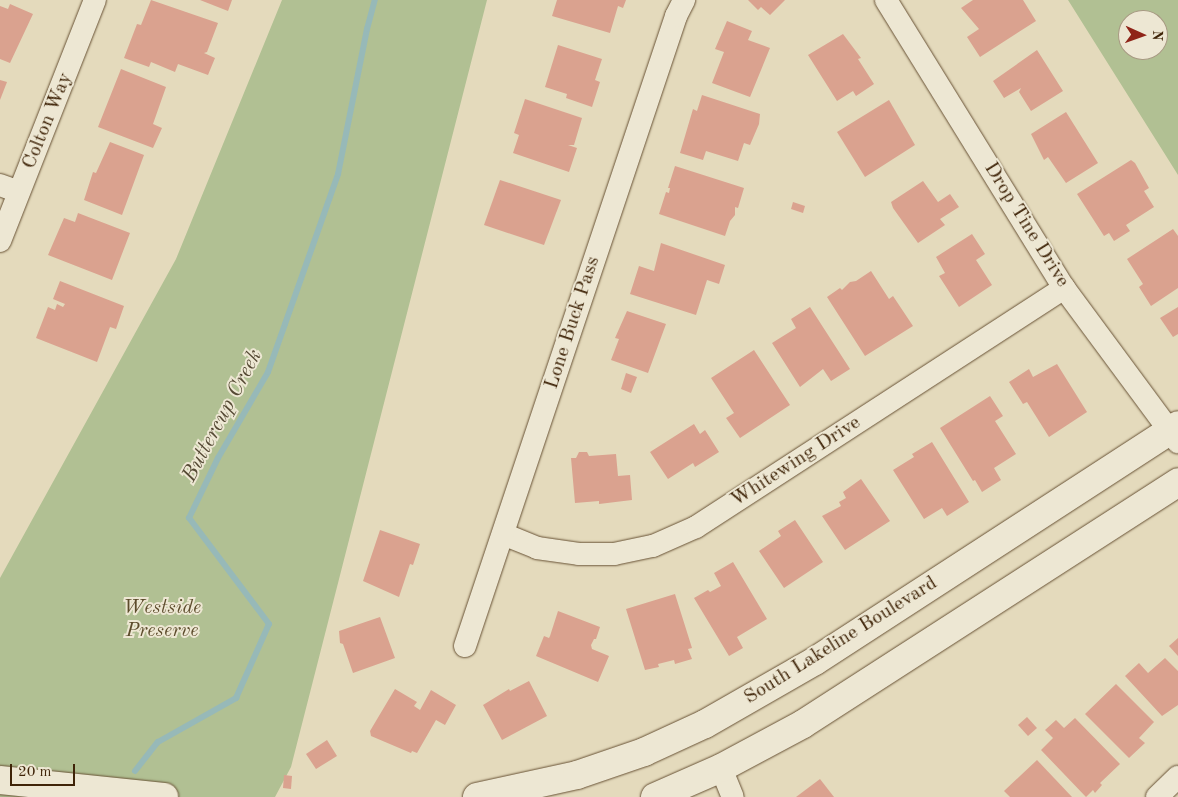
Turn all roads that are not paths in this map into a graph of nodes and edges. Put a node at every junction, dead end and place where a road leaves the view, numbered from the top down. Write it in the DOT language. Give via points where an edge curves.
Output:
graph roads {
  1 [pos="96,0"];
  2 [pos="684,0"];
  3 [pos="886,0"];
  4 [pos="10,188"];
  5 [pos="0,241"];
  6 [pos="1064,288"];
  7 [pos="1176,432"];
  8 [pos="1178,482"];
  9 [pos="503,534"];
  10 [pos="465,646"];
  11 [pos="721,768"];
  12 [pos="1178,777"];
  13 [pos="0,780"];
  14 [pos="164,797"];
  15 [pos="477,797"];
  16 [pos="655,797"];
  17 [pos="733,797"];
  18 [pos="1157,797"];
  1 -- 4 [label="street, Colton Way"];
  2 -- 9 [label="street, Lone Buck Pass"];
  3 -- 6 [label="street, Drop Tine Drive"];
  4 -- 5 [label="street, Colton Way"];
  6 -- 7 [label="street, Drop Tine Drive"];
  6 -- 9 [label="street, Whitewing Drive" via="696,527 653,546 614,554 579,554 537,548"];
  7 -- 15 [label="main road, South Lakeline Boulevard" via="816,661 705,724 644,752 577,775"];
  8 -- 11 [label="main road" via="803,724"];
  9 -- 10 [label="street, Lone Buck Pass"];
  11 -- 16 [label="main road"];
  11 -- 17 [label="street"];
  12 -- 18 [label="street"];
  13 -- 14 [label="main road"];
}
